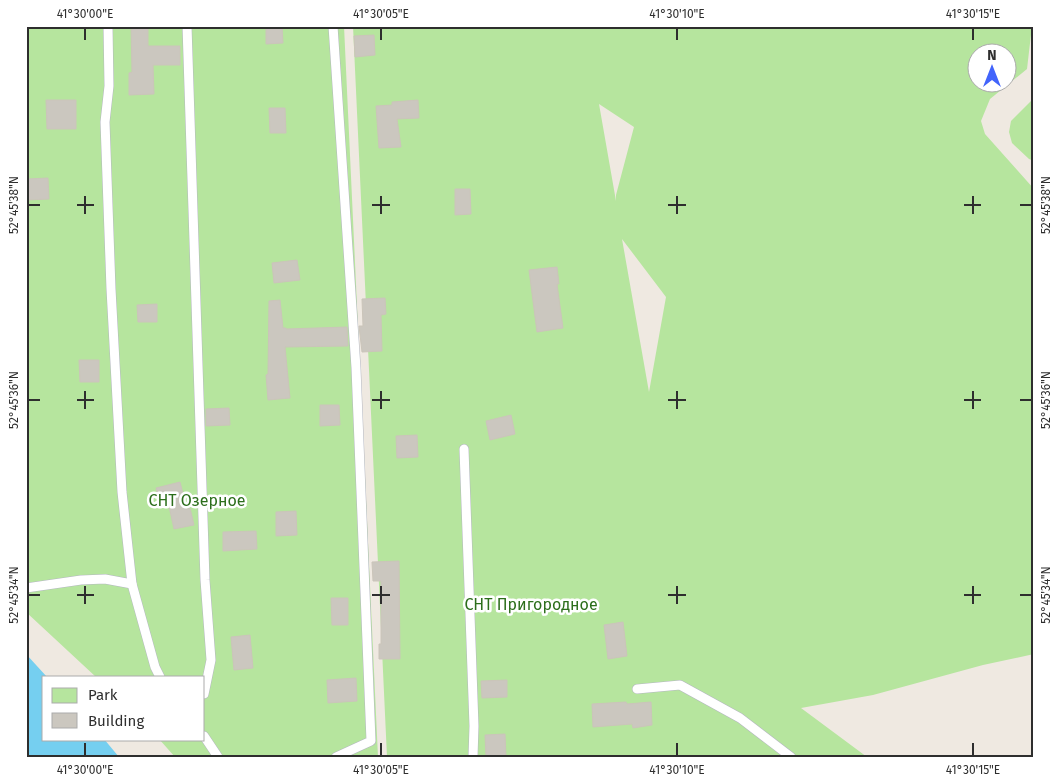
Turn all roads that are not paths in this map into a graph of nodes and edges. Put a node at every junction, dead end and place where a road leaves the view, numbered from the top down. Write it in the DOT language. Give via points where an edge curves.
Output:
graph roads {
  1 [pos="108,26"];
  2 [pos="187,26"];
  3 [pos="333,26"];
  4 [pos="464,450"];
  5 [pos="132,584"];
  6 [pos="26,588"];
  7 [pos="160,676"];
  8 [pos="205,689"];
  9 [pos="637,689"];
  10 [pos="205,738"];
  11 [pos="218,757"];
  12 [pos="336,757"];
  13 [pos="473,757"];
  14 [pos="791,757"];
  1 -- 5 [label="lane" via="109,86 105,122 110,289 122,492"];
  2 -- 8 [label="lane" via="211,660"];
  3 -- 12 [label="lane" via="356,368 371,741"];
  4 -- 13 [label="lane"];
  5 -- 6 [label="lane" via="105,579"];
  5 -- 7 [label="lane"];
  9 -- 14 [label="lane" via="680,685 740,718"];
  10 -- 11 [label="lane"];
}
